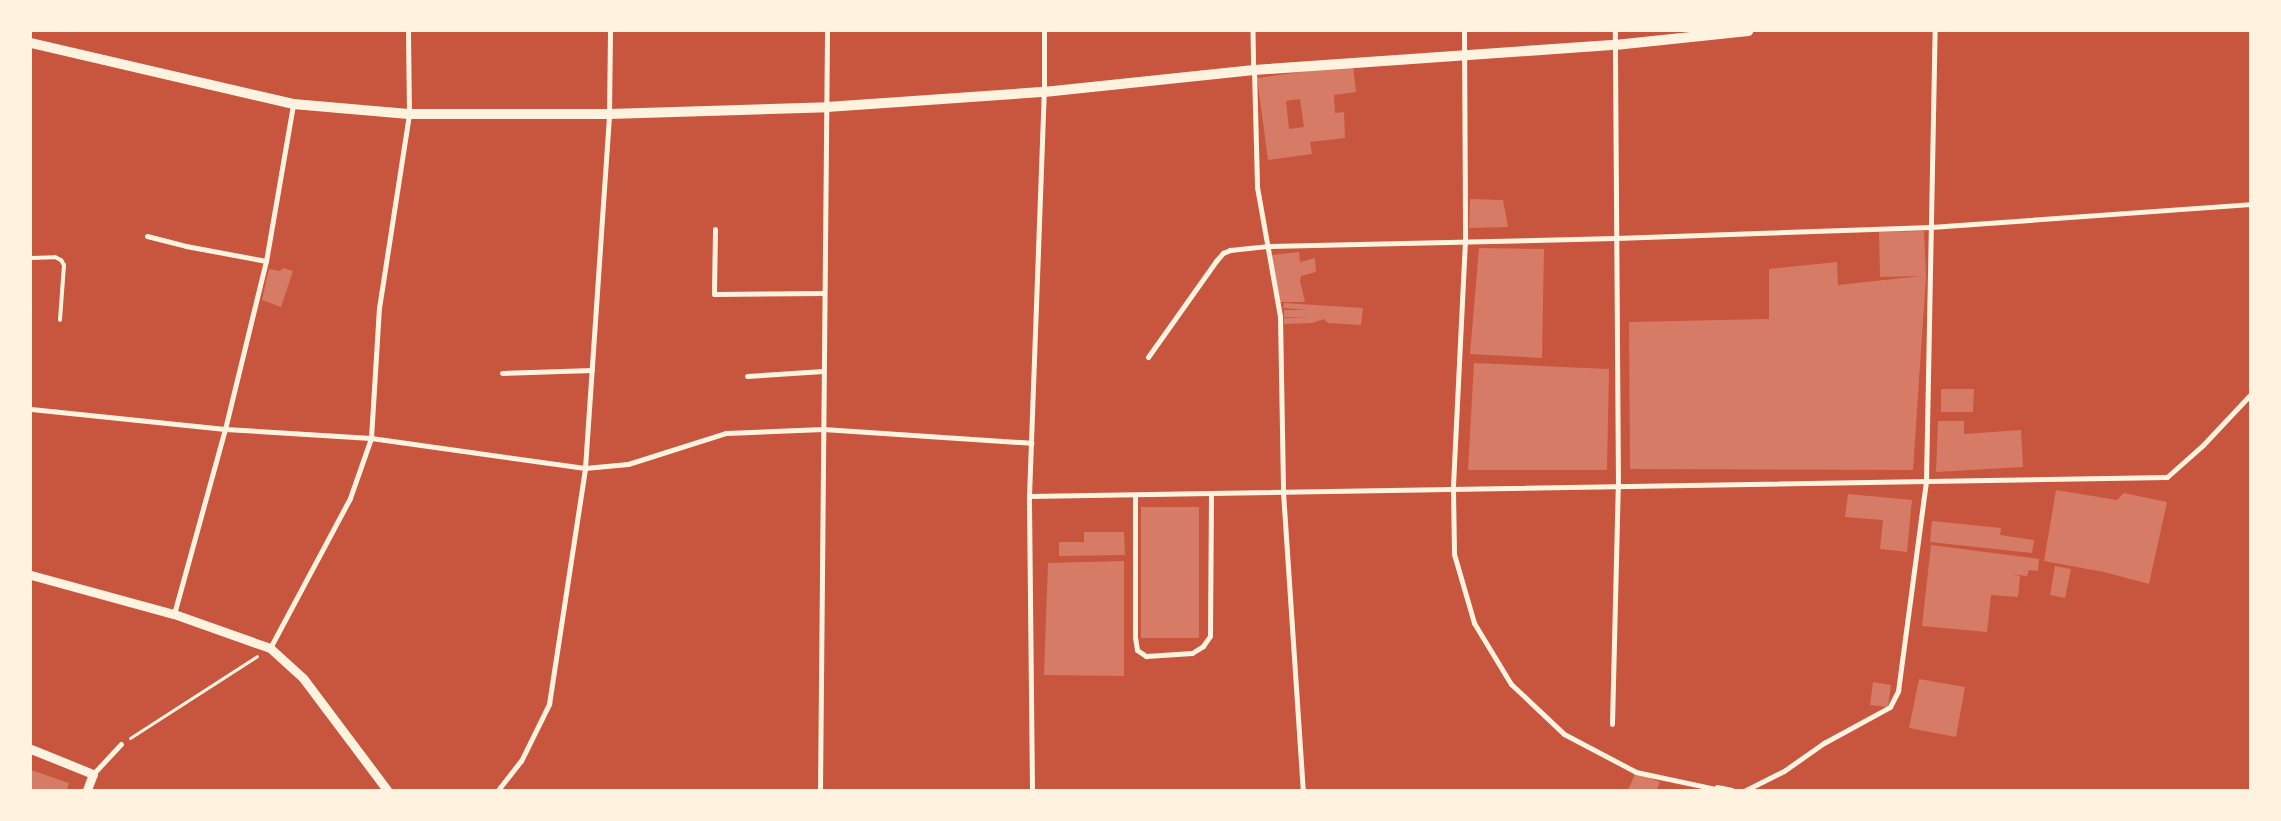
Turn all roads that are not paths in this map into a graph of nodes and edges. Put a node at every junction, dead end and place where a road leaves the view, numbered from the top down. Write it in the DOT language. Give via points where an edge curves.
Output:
graph roads {
  1 [pos="408,31"];
  2 [pos="610,31"];
  3 [pos="826,31"];
  4 [pos="1044,31"];
  5 [pos="1252,31"];
  6 [pos="1464,31"];
  7 [pos="1615,31"];
  8 [pos="1748,31"];
  9 [pos="1935,31"];
  10 [pos="31,43"];
  11 [pos="1615,45"];
  12 [pos="1465,55"];
  13 [pos="1254,70"];
  14 [pos="1044,92"];
  15 [pos="293,104"];
  16 [pos="827,107"];
  17 [pos="409,114"];
  18 [pos="609,114"];
  19 [pos="2250,204"];
  20 [pos="1931,227"];
  21 [pos="715,230"];
  22 [pos="148,236"];
  23 [pos="1616,238"];
  24 [pos="1465,240"];
  25 [pos="1267,246"];
  26 [pos="31,258"];
  27 [pos="266,261"];
  28 [pos="824,293"];
  29 [pos="60,320"];
  30 [pos="1148,357"];
  31 [pos="592,370"];
  32 [pos="823,371"];
  33 [pos="502,373"];
  34 [pos="747,376"];
  35 [pos="2250,395"];
  36 [pos="31,409"];
  37 [pos="225,429"];
  38 [pos="823,429"];
  39 [pos="371,438"];
  40 [pos="1032,443"];
  41 [pos="585,468"];
  42 [pos="1926,481"];
  43 [pos="1618,486"];
  44 [pos="1453,489"];
  45 [pos="1283,492"];
  46 [pos="1211,493"];
  47 [pos="1135,495"];
  48 [pos="1029,496"];
  49 [pos="31,575"];
  50 [pos="174,614"];
  51 [pos="270,648"];
  52 [pos="1898,691"];
  53 [pos="1612,724"];
  54 [pos="121,744"];
  55 [pos="31,750"];
  56 [pos="93,774"];
  57 [pos="1699,783"];
  58 [pos="87,790"];
  59 [pos="387,790"];
  60 [pos="498,790"];
  61 [pos="820,790"];
  62 [pos="1032,790"];
  63 [pos="1303,790"];
  64 [pos="1721,790"];
  65 [pos="1732,790"];
  66 [pos="1746,790"];
  1 -- 17 [label="street"];
  2 -- 18 [label="street"];
  3 -- 16 [label="street"];
  4 -- 14 [label="street"];
  5 -- 13 [label="street"];
  6 -- 12 [label="street"];
  7 -- 11 [label="street"];
  8 -- 11 [label="main road"];
  9 -- 20 [label="street"];
  10 -- 15 [label="main road"];
  11 -- 12 [label="main road"];
  11 -- 23 [label="street"];
  12 -- 13 [label="main road"];
  12 -- 24 [label="street"];
  13 -- 14 [label="main road"];
  13 -- 25 [label="street" via="1257,187"];
  14 -- 16 [label="main road"];
  14 -- 40 [label="street"];
  15 -- 17 [label="main road"];
  15 -- 27 [label="street"];
  16 -- 18 [label="main road"];
  16 -- 28 [label="street"];
  17 -- 18 [label="main road"];
  17 -- 39 [label="street" via="379,308"];
  18 -- 31 [label="street"];
  19 -- 20 [label="street"];
  20 -- 23 [label="street"];
  20 -- 42 [label="street"];
  21 -- 28 [label="street" via="714,294"];
  22 -- 27 [label="street"];
  23 -- 24 [label="street"];
  23 -- 43 [label="street"];
  24 -- 25 [label="street"];
  24 -- 44 [label="street"];
  25 -- 30 [label="street" via="1223,253"];
  25 -- 45 [label="street" via="1280,316"];
  26 -- 29 [label="lane" via="55,257 64,265"];
  27 -- 37 [label="street"];
  28 -- 32 [label="street"];
  31 -- 33 [label="street"];
  31 -- 41 [label="street"];
  32 -- 34 [label="street"];
  32 -- 38 [label="street"];
  35 -- 42 [label="street" via="2204,445 2167,477"];
  36 -- 37 [label="street"];
  37 -- 39 [label="street"];
  37 -- 50 [label="street"];
  38 -- 40 [label="street"];
  38 -- 41 [label="street" via="726,434 628,464"];
  38 -- 61 [label="street"];
  39 -- 41 [label="street"];
  39 -- 51 [label="street" via="350,498"];
  40 -- 48 [label="street"];
  41 -- 60 [label="street" via="549,704 522,761"];
  42 -- 43 [label="street"];
  42 -- 52 [label="street"];
  43 -- 44 [label="street"];
  43 -- 53 [label="street"];
  44 -- 45 [label="street"];
  44 -- 57 [label="street" via="1454,554 1474,623 1511,684 1564,734 1636,772"];
  45 -- 46 [label="street"];
  45 -- 63 [label="street"];
  46 -- 47 [label="street"];
  46 -- 47 [label="street" via="1210,636 1192,653 1146,656 1137,650 1135,637"];
  47 -- 48 [label="street"];
  48 -- 62 [label="street"];
  49 -- 50 [label="street"];
  50 -- 51 [label="street"];
  51 -- 59 [label="street" via="303,678"];
  52 -- 66 [label="street" via="1890,707 1824,743 1784,771"];
  54 -- 56 [label="street"];
  55 -- 56 [label="street"];
  56 -- 58 [label="street"];
  57 -- 64 [label="street"];
  57 -- 65 [label="street"];
}
